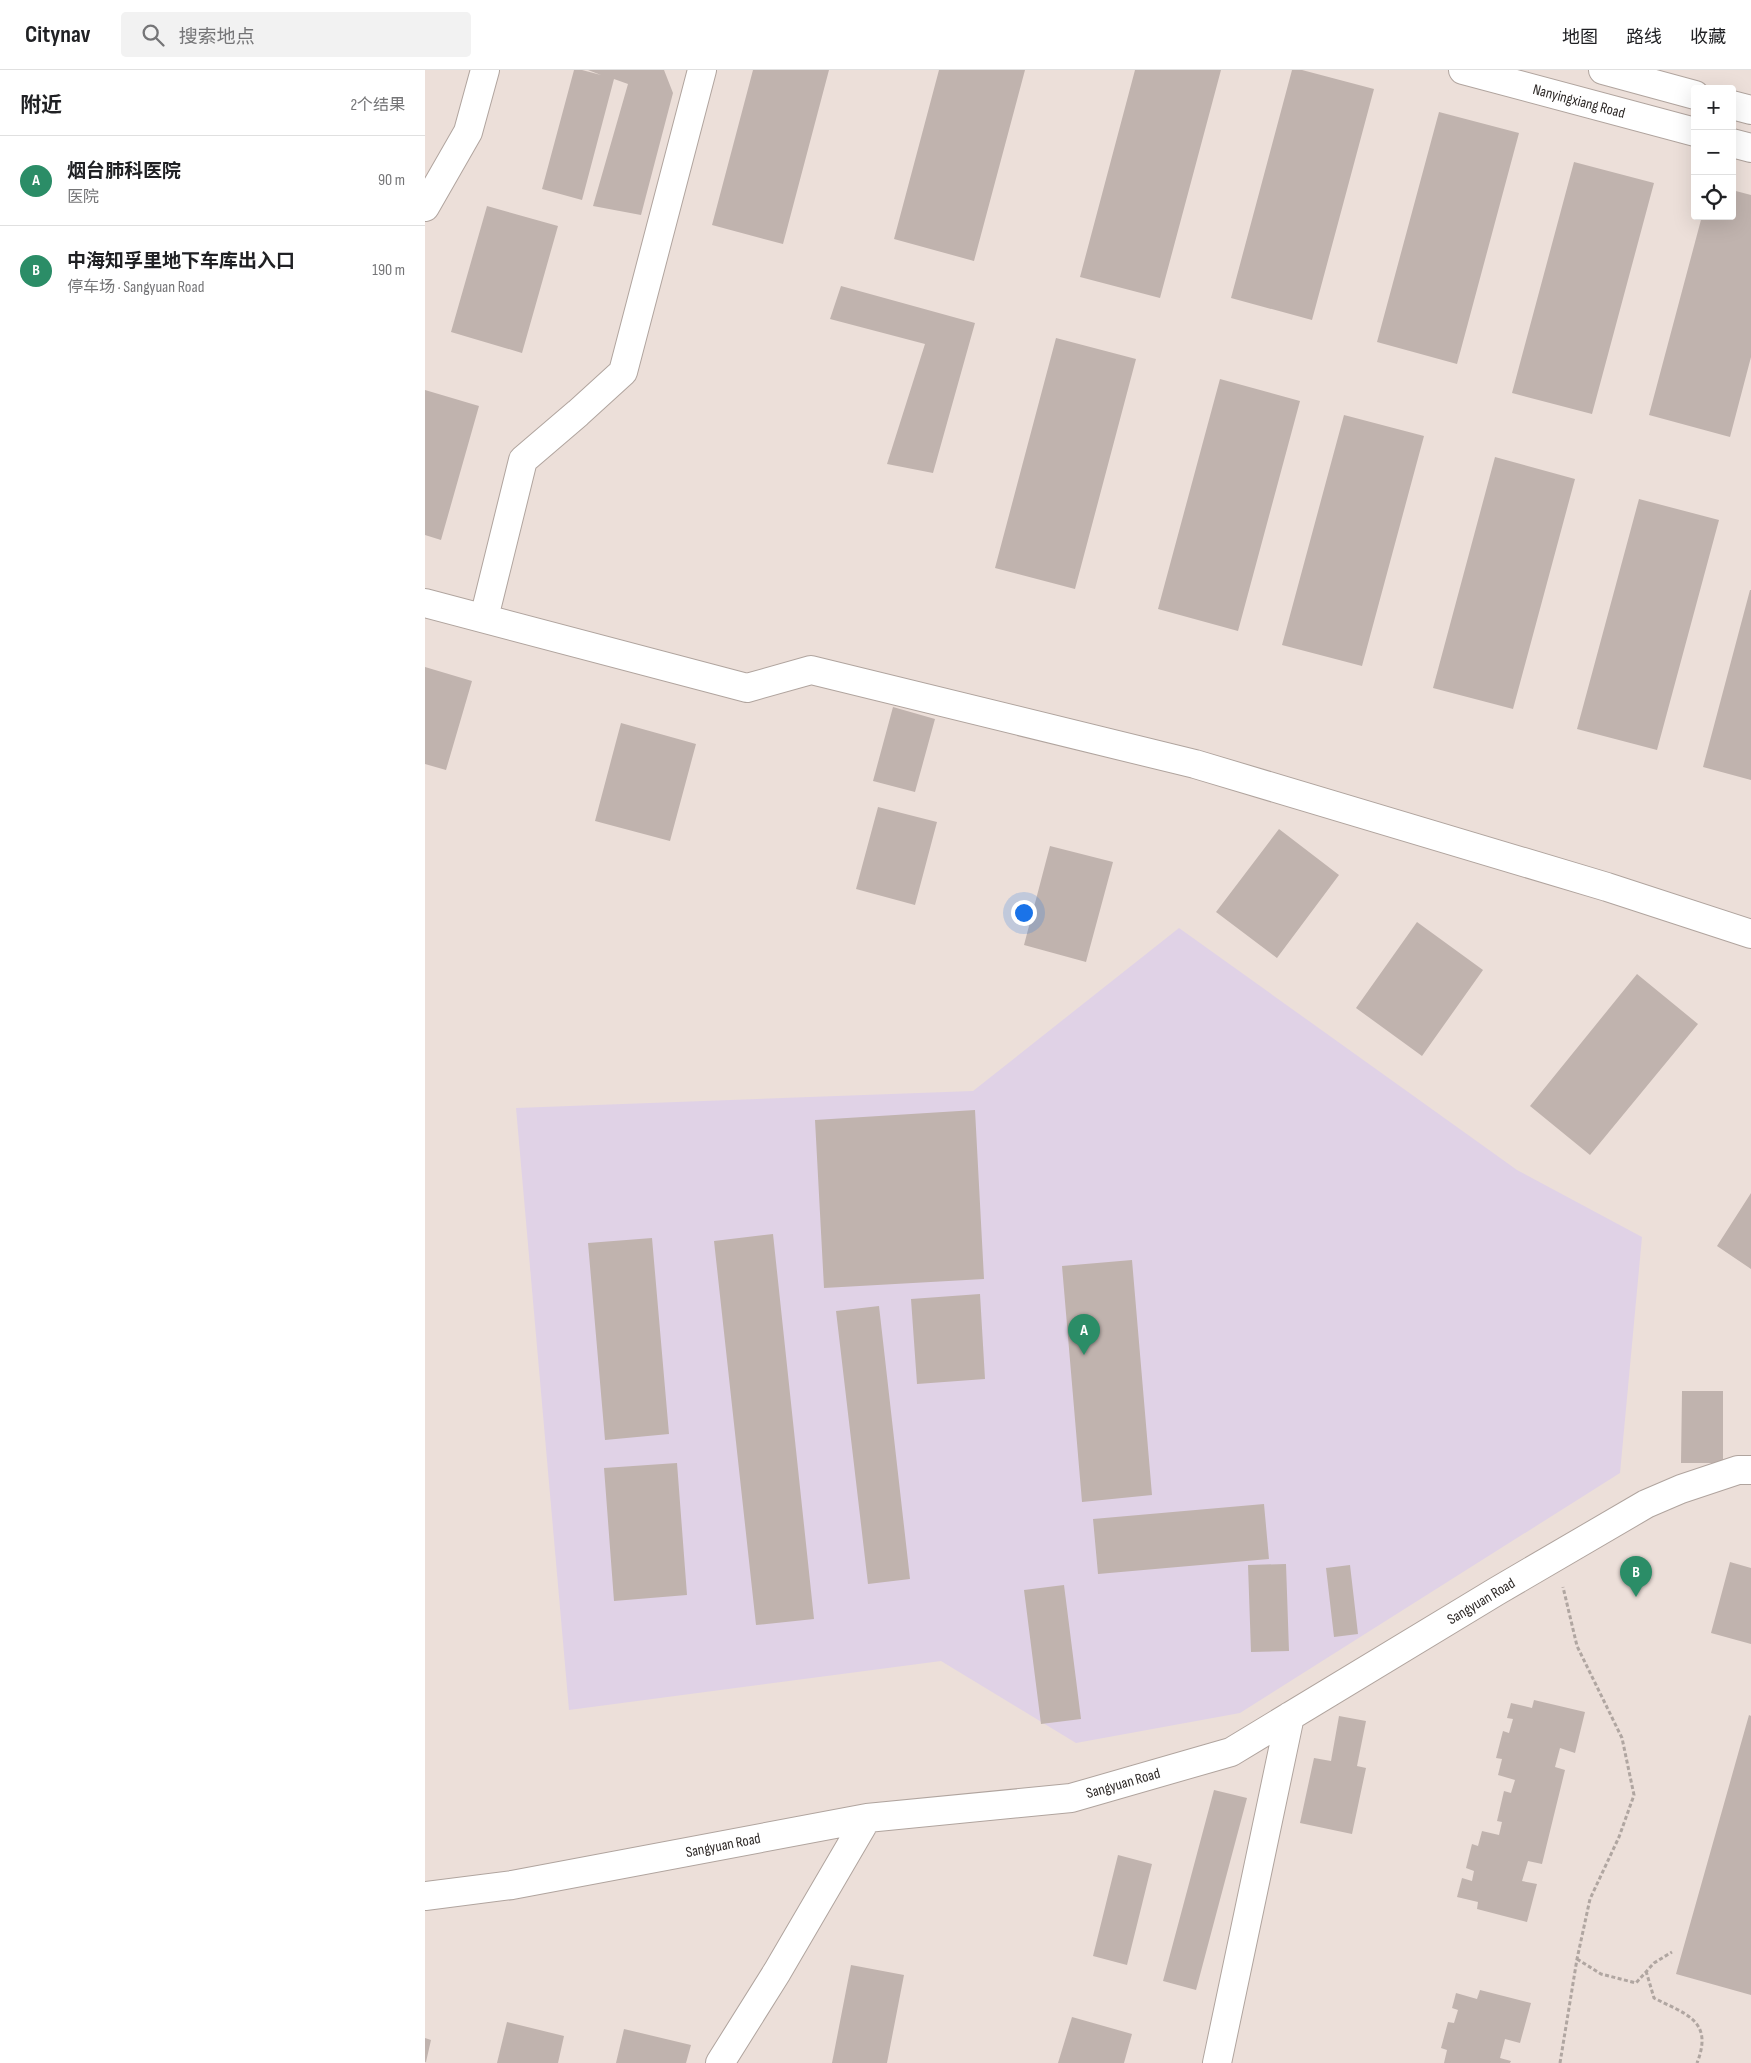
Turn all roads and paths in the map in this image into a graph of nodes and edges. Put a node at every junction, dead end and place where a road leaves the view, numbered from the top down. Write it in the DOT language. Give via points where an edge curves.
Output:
graph roads {
  1 [pos="485,70"];
  2 [pos="702,70"];
  3 [pos="1463,70"];
  4 [pos="1603,70"];
  5 [pos="1691,94"];
  6 [pos="1736,106"];
  7 [pos="1751,110"];
  8 [pos="1691,131"];
  9 [pos="1736,144"];
  10 [pos="1751,148"];
  11 [pos="425,207"];
  12 [pos="425,603"];
  13 [pos="484,618"];
  14 [pos="1751,934"];
  15 [pos="1751,1470"];
  16 [pos="1551,1559"];
  17 [pos="1290,1716"];
  18 [pos="867,1818"];
  19 [pos="425,1896"];
  20 [pos="1672,1952"];
  21 [pos="1577,1959"];
  22 [pos="1646,1972"];
  23 [pos="720,2063"];
  24 [pos="1217,2063"];
  25 [pos="1560,2063"];
  26 [pos="1697,2063"];
  1 -- 11 [label="street" via="468,132"];
  2 -- 13 [label="street" via="623,372 523,460"];
  3 -- 8 [label="street, Nanyingxiang Road"];
  4 -- 5 [label="street"];
  6 -- 7 [label="street"];
  9 -- 10 [label="street"];
  12 -- 13 [label="street"];
  13 -- 14 [label="street" via="747,688 811,670 1195,764 1607,886"];
  15 -- 16 [label="street, Sangyuan Road" via="1738,1470 1646,1504"];
  16 -- 17 [label="street, Sangyuan Road"];
  16 -- 21 [label="path" via="1563,1588 1577,1646 1622,1738 1634,1795 1619,1837 1590,1899"];
  17 -- 18 [label="street, Sangyuan Road" via="1231,1752 1071,1798"];
  17 -- 24 [label="street"];
  18 -- 19 [label="street, Sangyuan Road" via="512,1885"];
  18 -- 23 [label="street"];
  20 -- 22 [label="path"];
  21 -- 22 [label="path" via="1601,1974 1636,1983"];
  21 -- 25 [label="path"];
  22 -- 26 [label="path" via="1654,1998 1695,2020 1702,2035 1702,2051"];
}
